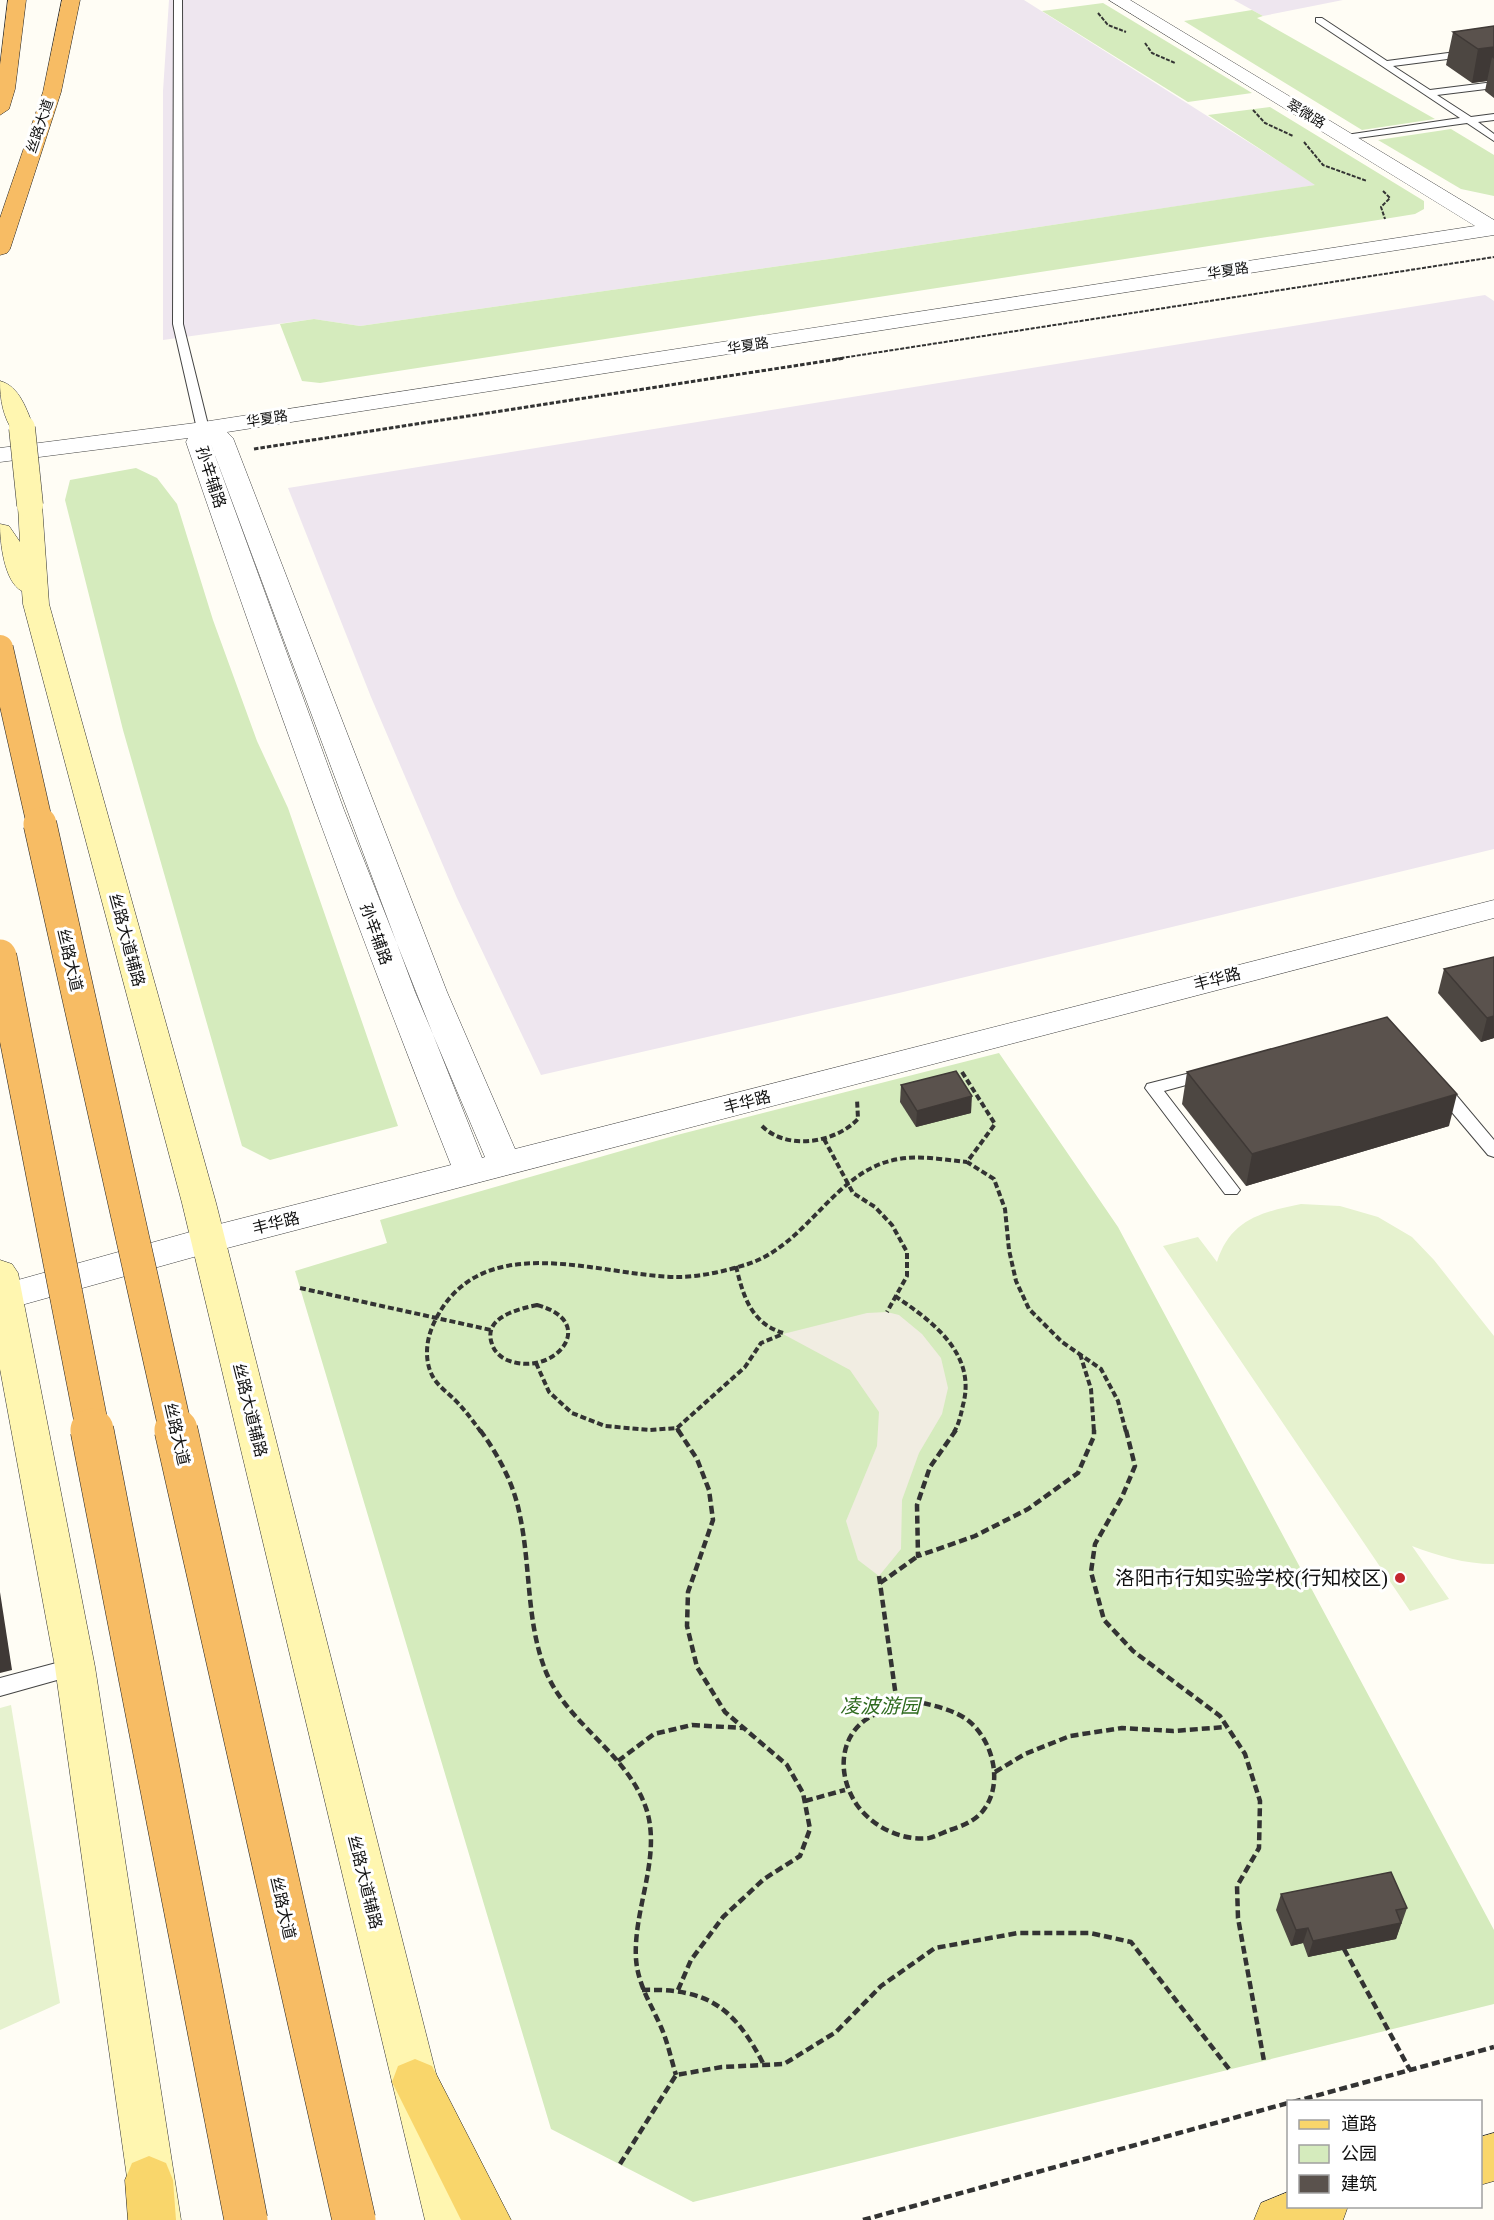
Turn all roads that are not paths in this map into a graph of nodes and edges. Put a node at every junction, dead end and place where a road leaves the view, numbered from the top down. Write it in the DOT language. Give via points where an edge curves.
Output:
graph roads {
  1 [pos="17,0"];
  2 [pos="71,0"];
  3 [pos="178,0"];
  4 [pos="1118,0"];
  5 [pos="1319,20"];
  6 [pos="1494,50"];
  7 [pos="1384,64"];
  8 [pos="1494,85"];
  9 [pos="1428,93"];
  10 [pos="0,109"];
  11 [pos="1494,117"];
  12 [pos="1469,120"];
  13 [pos="1346,138"];
  14 [pos="1494,138"];
  15 [pos="1494,229"];
  16 [pos="1494,246"];
  17 [pos="0,249"];
  18 [pos="0,387"];
  19 [pos="212,441"];
  20 [pos="0,455"];
  21 [pos="0,467"];
  22 [pos="0,531"];
  23 [pos="36,604"];
  24 [pos="0,648"];
  25 [pos="1494,895"];
  26 [pos="1494,909"];
  27 [pos="0,956"];
  28 [pos="1220,1070"];
  29 [pos="1426,1071"];
  30 [pos="1494,1151"];
  31 [pos="501,1156"];
  32 [pos="468,1164"];
  33 [pos="1231,1190"];
  34 [pos="206,1231"];
  35 [pos="1,1285"];
  36 [pos="75,1667"];
  37 [pos="0,1687"];
  38 [pos="414,2082"];
  39 [pos="153,2207"];
  40 [pos="1317,2208"];
  41 [pos="246,2220"];
  42 [pos="354,2220"];
  43 [pos="449,2220"];
  44 [pos="487,2220"];
  45 [pos="1278,2220"];
  1 -- 10 [label="highway"];
  2 -- 17 [label="highway, 丝路大道" via="52,92"];
  3 -- 19 [label="lane" via="178,324"];
  4 -- 13 [label="street, 翠微路"];
  5 -- 7 [label="lane"];
  6 -- 7 [label="lane"];
  7 -- 9 [label="lane"];
  8 -- 9 [label="lane"];
  9 -- 12 [label="lane"];
  11 -- 12 [label="lane"];
  12 -- 13 [label="lane"];
  12 -- 14 [label="lane"];
  13 -- 15 [label="street, 翠微路"];
  15 -- 19 [label="street, 华夏路"];
  16 -- 19 [label="street, 华夏路"];
  18 -- 23 [label="main road, 丝路大道辅路, bridge" via="22,428"];
  19 -- 20 [label="street, 华夏路"];
  19 -- 21 [label="street, 华夏路"];
  19 -- 31 [label="street, 孙辛辅路" via="426,981"];
  19 -- 32 [label="street, 孙辛辅路" via="243,572 396,988"];
  22 -- 23 [label="main road, 丝路大道辅路"];
  23 -- 34 [label="main road, 丝路大道辅路"];
  24 -- 42 [label="highway, 丝路大道, bridge"];
  25 -- 31 [label="street, 丰华路"];
  26 -- 31 [label="street, 丰华路"];
  27 -- 41 [label="highway, bridge"];
  28 -- 33 [label="lane" via="1153,1088"];
  29 -- 30 [label="lane"];
  31 -- 32 [label="street, 丰华路"];
  32 -- 34 [label="street, 丰华路"];
  34 -- 35 [label="street, 丰华路"];
  34 -- 38 [label="main road, 丝路大道辅路"];
  35 -- 36 [label="main road"];
  36 -- 37 [label="lane"];
  36 -- 39 [label="main road"];
  38 -- 43 [label="main road, 丝路大道辅路"];
  38 -- 44 [label="main road"];
  40 -- 45 [label="main road"];
}
